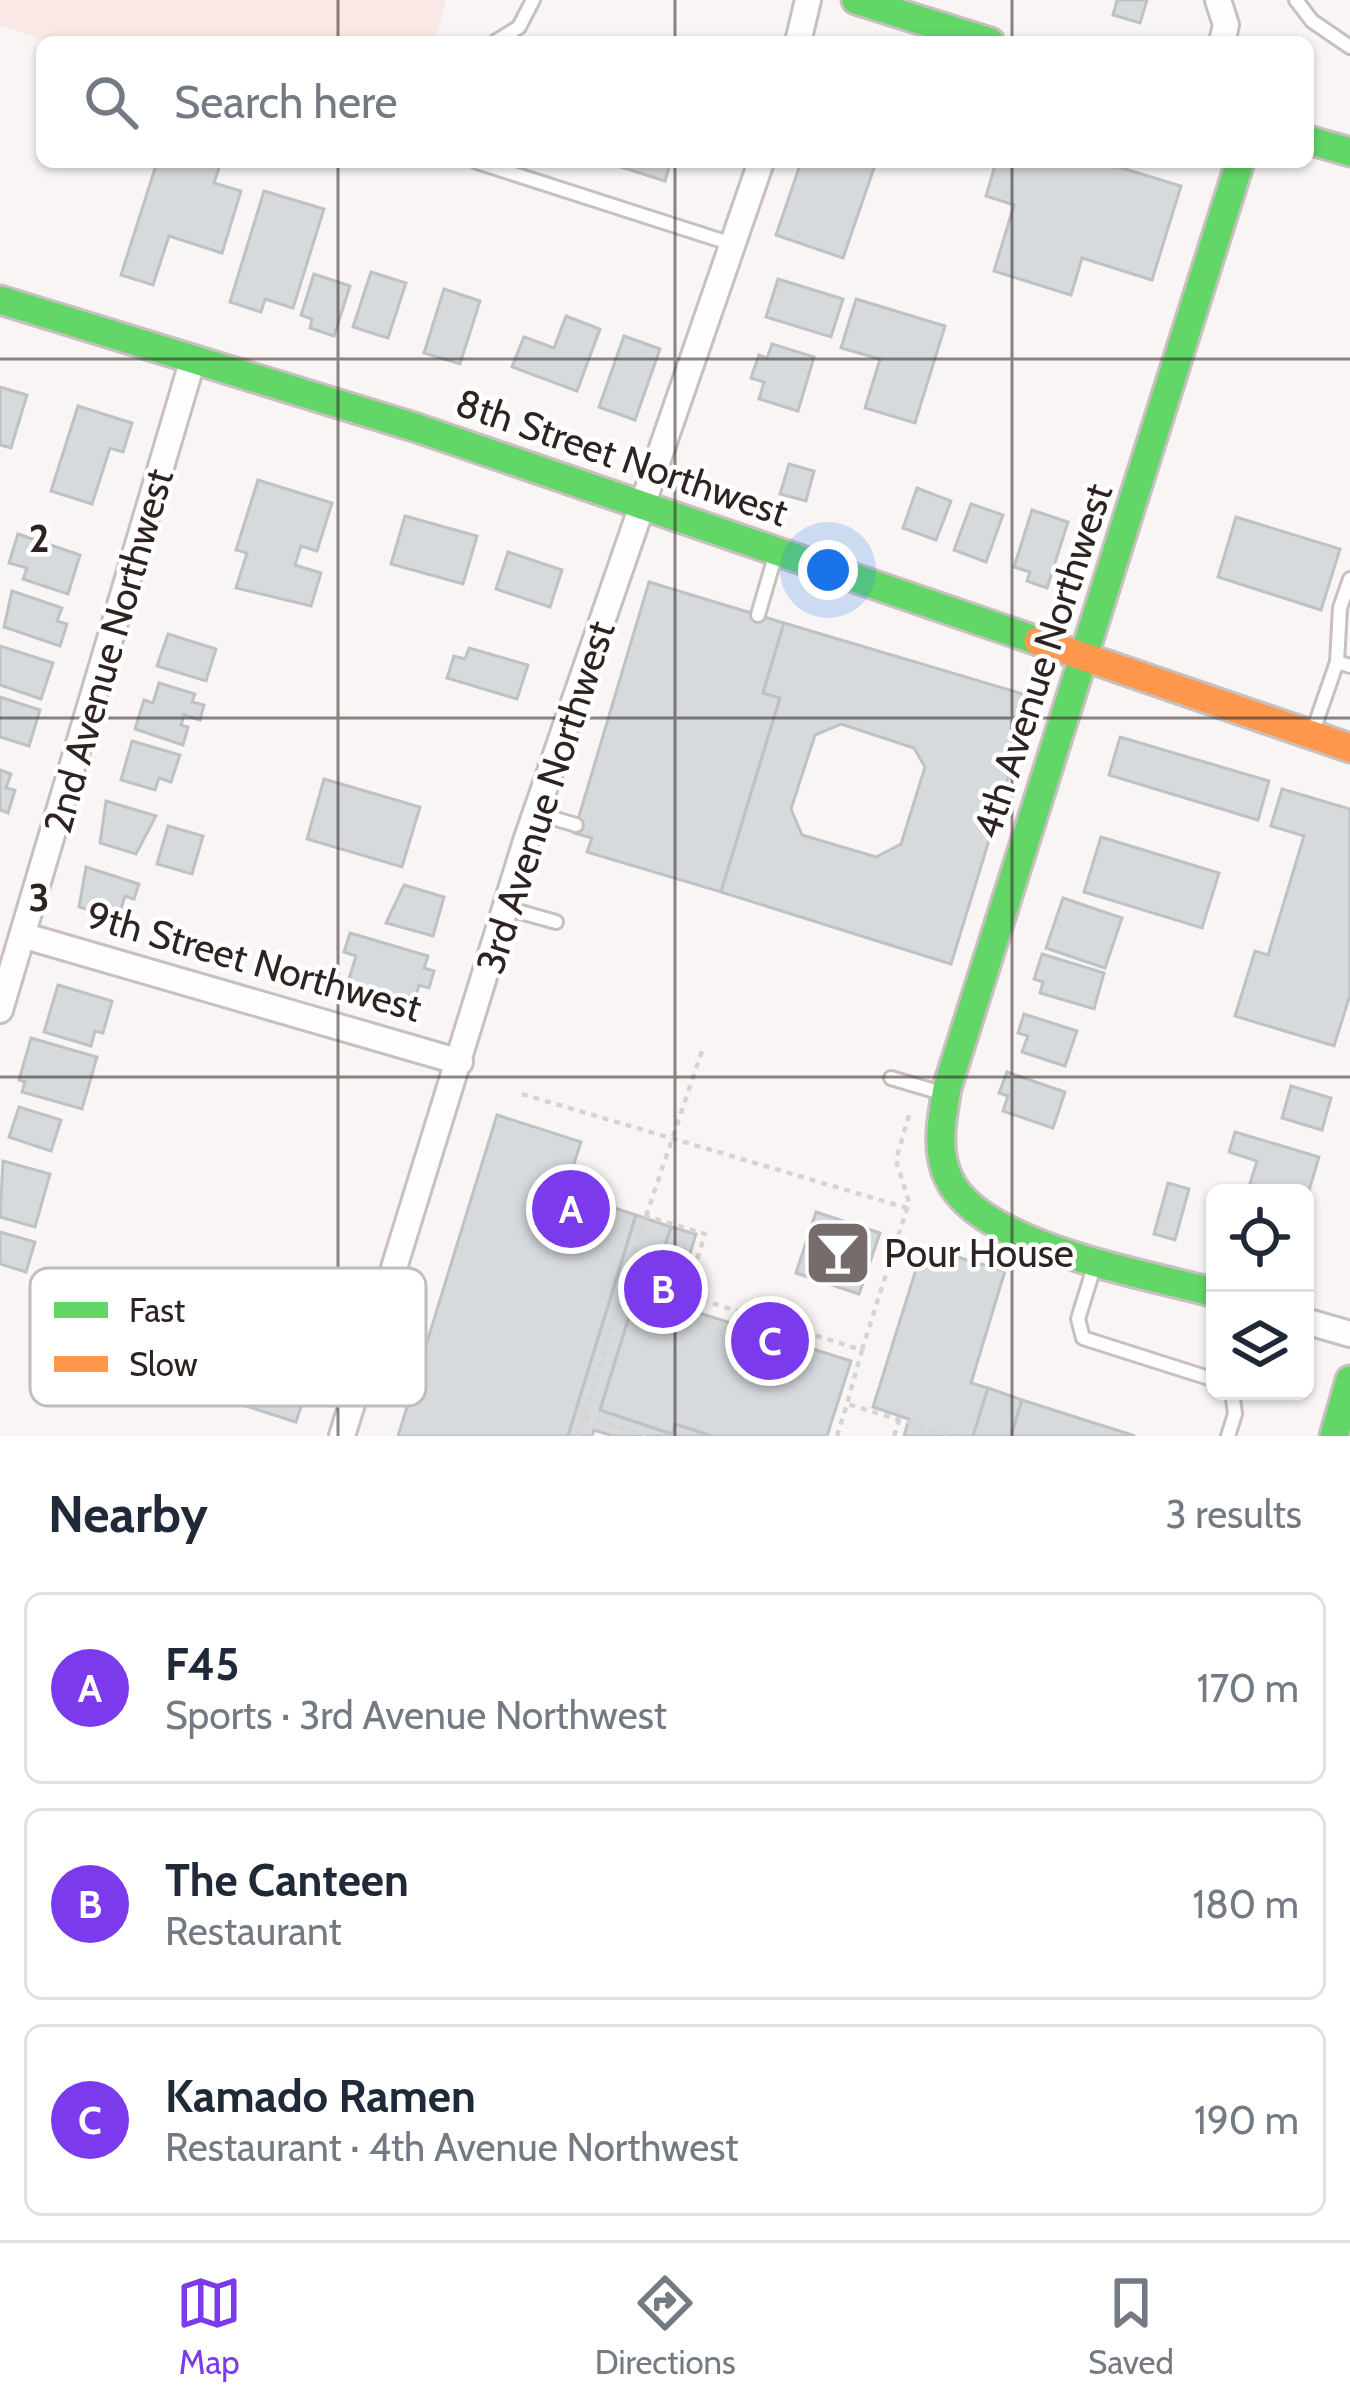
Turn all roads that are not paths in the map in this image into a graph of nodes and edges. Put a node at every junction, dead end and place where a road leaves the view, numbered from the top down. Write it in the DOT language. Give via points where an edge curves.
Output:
graph roads {
  1 [pos="533,0"];
  2 [pos="808,0"];
  3 [pos="856,0"];
  4 [pos="1218,0"];
  5 [pos="1296,0"];
  6 [pos="505,36"];
  7 [pos="799,36"];
  8 [pos="971,36"];
  9 [pos="1223,36"];
  10 [pos="1350,47"];
  11 [pos="1314,142"];
  12 [pos="1350,152"];
  13 [pos="496,168"];
  14 [pos="759,168"];
  15 [pos="1238,168"];
  16 [pos="732,244"];
  17 [pos="0,300"];
  18 [pos="193,359"];
  19 [pos="642,505"];
  20 [pos="776,551"];
  21 [pos="1350,579"];
  22 [pos="758,615"];
  23 [pos="1084,658"];
  24 [pos="1344,664"];
  25 [pos="1312,735"];
  26 [pos="1350,748"];
  27 [pos="536,813"];
  28 [pos="576,825"];
  29 [pos="506,908"];
  30 [pos="556,922"];
  31 [pos="25,936"];
  32 [pos="0,1010"];
  33 [pos="460,1062"];
  34 [pos="891,1078"];
  35 [pos="946,1094"];
  36 [pos="1097,1257"];
  37 [pos="395,1268"];
  38 [pos="1212,1292"];
  39 [pos="1314,1324"];
  40 [pos="1350,1334"];
  41 [pos="1206,1377"];
  42 [pos="1350,1380"];
  43 [pos="1233,1400"];
  44 [pos="351,1406"];
  45 [pos="342,1436"];
  46 [pos="1228,1436"];
  47 [pos="1334,1436"];
  1 -- 6 [label="lane"];
  2 -- 7 [label="street"];
  3 -- 8 [label="street"];
  4 -- 9 [label="street"];
  5 -- 10 [label="lane"];
  11 -- 12 [label="street"];
  13 -- 16 [label="lane"];
  14 -- 16 [label="street, 3rd Avenue Northwest"];
  15 -- 23 [label="street, 4th Avenue Northwest"];
  16 -- 19 [label="street, 3rd Avenue Northwest"];
  17 -- 18 [label="street, 8th Street Northwest"];
  18 -- 19 [label="street, 8th Street Northwest"];
  18 -- 31 [label="street, 2nd Avenue Northwest"];
  19 -- 20 [label="street, 8th Street Northwest"];
  19 -- 27 [label="street, 3rd Avenue Northwest"];
  20 -- 22 [label="lane"];
  20 -- 23 [label="street, 8th Street Northwest"];
  21 -- 24 [label="lane" via="1340,608"];
  23 -- 25 [label="street, 8th Street Northwest"];
  23 -- 35 [label="street, 4th Avenue Northwest"];
  24 -- 25 [label="lane"];
  25 -- 26 [label="street, 8th Street Northwest"];
  27 -- 28 [label="lane"];
  27 -- 29 [label="street, 3rd Avenue Northwest"];
  29 -- 30 [label="lane"];
  29 -- 33 [label="street, 3rd Avenue Northwest"];
  31 -- 32 [label="street, 2nd Avenue Northwest"];
  31 -- 33 [label="street, 9th Street Northwest"];
  33 -- 37 [label="street, 3rd Avenue Northwest"];
  34 -- 35 [label="lane"];
  35 -- 36 [label="street, 4th Avenue Northwest" via="938,1138 951,1185 982,1215"];
  36 -- 38 [label="street"];
  36 -- 41 [label="lane" via="1078,1318 1083,1338"];
  39 -- 40 [label="street"];
  42 -- 47 [label="street"];
  43 -- 46 [label="lane"];
  44 -- 45 [label="street, 3rd Avenue Northwest"];
}
